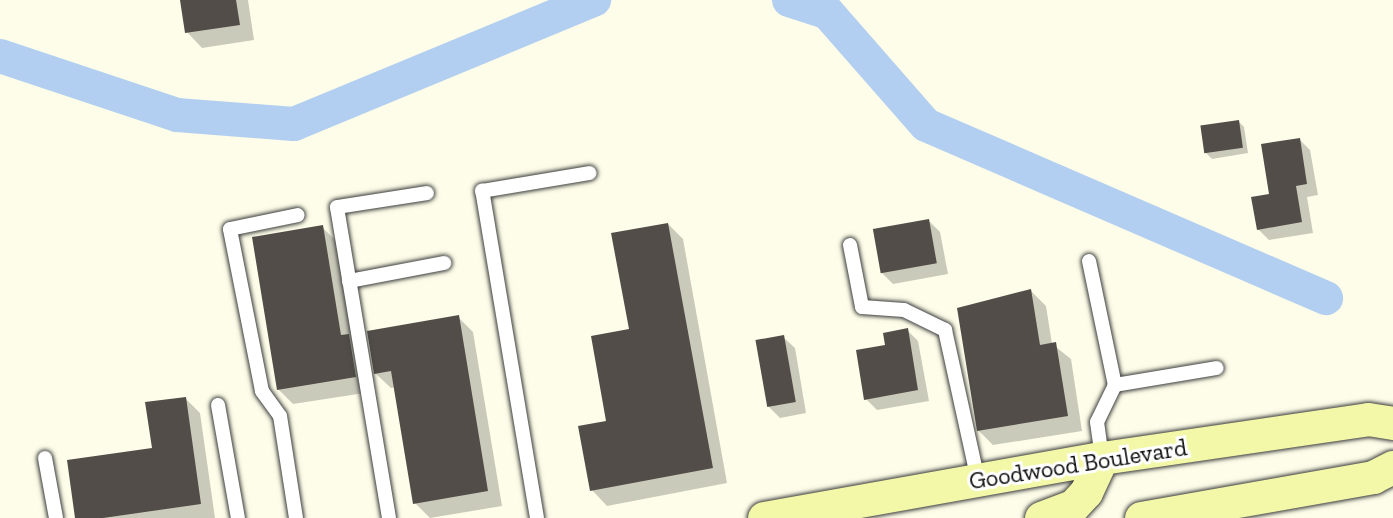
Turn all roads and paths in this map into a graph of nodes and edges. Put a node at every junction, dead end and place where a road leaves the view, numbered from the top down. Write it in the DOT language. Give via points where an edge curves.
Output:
graph roads {
  1 [pos="590,173"];
  2 [pos="426,193"];
  3 [pos="297,215"];
  4 [pos="850,245"];
  5 [pos="1089,261"];
  6 [pos="444,263"];
  7 [pos="349,281"];
  8 [pos="1217,368"];
  9 [pos="1115,385"];
  10 [pos="218,405"];
  11 [pos="1393,423"];
  12 [pos="45,458"];
  13 [pos="1102,458"];
  14 [pos="1393,467"];
  15 [pos="978,480"];
  16 [pos="56,518"];
  17 [pos="238,518"];
  18 [pos="296,518"];
  19 [pos="389,518"];
  20 [pos="537,518"];
  21 [pos="764,518"];
  22 [pos="1041,518"];
  23 [pos="1141,518"];
  1 -- 20 [label="lane" via="482,191"];
  2 -- 7 [label="lane" via="337,207"];
  3 -- 18 [label="lane" via="230,229 262,391 280,416"];
  4 -- 15 [label="lane" via="862,308 904,310 945,330"];
  5 -- 9 [label="lane"];
  6 -- 7 [label="lane"];
  7 -- 19 [label="lane"];
  8 -- 9 [label="lane"];
  9 -- 13 [label="lane" via="1096,422"];
  10 -- 17 [label="lane"];
  11 -- 13 [label="main road, Goodwood Boulevard" via="1368,419"];
  12 -- 16 [label="lane"];
  13 -- 15 [label="main road, Goodwood Boulevard"];
  13 -- 22 [label="main road" via="1086,492 1073,506"];
  14 -- 23 [label="main road" via="1373,477"];
  15 -- 21 [label="main road, Goodwood Boulevard"];
}
